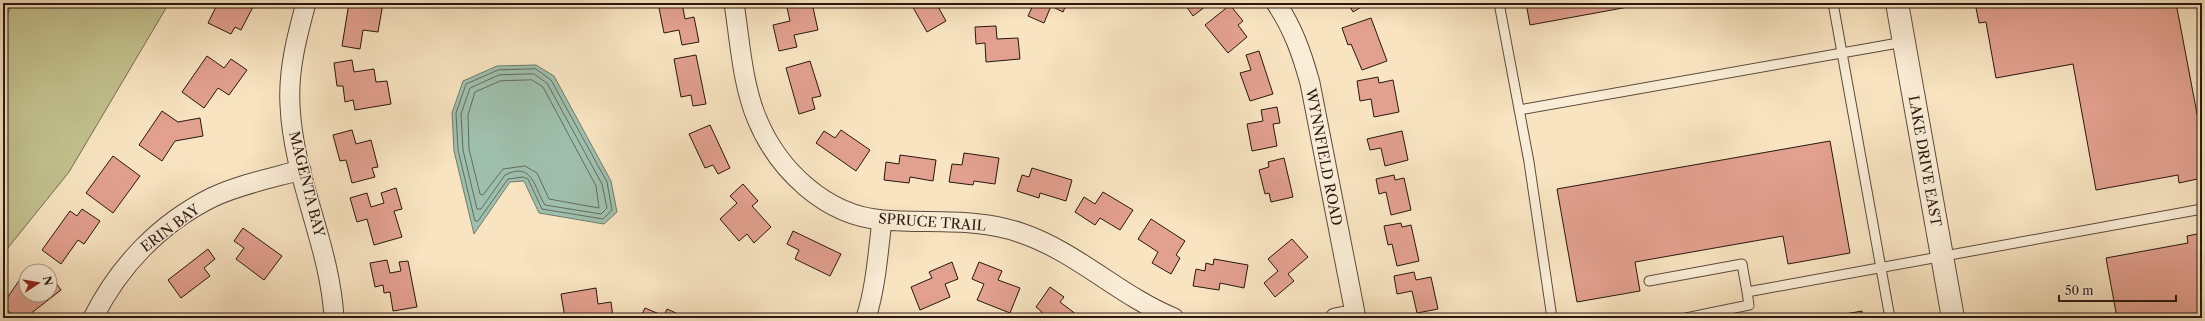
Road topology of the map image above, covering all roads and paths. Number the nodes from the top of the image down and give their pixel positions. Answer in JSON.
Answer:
{"nodes":[{"id":1,"x":306,"y":3,"type":"edge"},
{"id":2,"x":734,"y":3,"type":"edge"},
{"id":3,"x":1276,"y":3,"type":"edge"},
{"id":4,"x":1499,"y":3,"type":"edge"},
{"id":5,"x":1833,"y":3,"type":"edge"},
{"id":6,"x":1897,"y":3,"type":"edge"},
{"id":7,"x":1904,"y":42,"type":"junction"},
{"id":8,"x":1843,"y":54,"type":"junction"},
{"id":9,"x":1519,"y":110,"type":"junction"},
{"id":10,"x":301,"y":170,"type":"junction"},
{"id":11,"x":2202,"y":209,"type":"edge"},
{"id":12,"x":882,"y":220,"type":"junction"},
{"id":13,"x":1942,"y":257,"type":"junction"},
{"id":14,"x":1880,"y":269,"type":"junction"},
{"id":15,"x":1649,"y":281,"type":"dead end"},
{"id":16,"x":1747,"y":292,"type":"junction"},
{"id":17,"x":1355,"y":316,"type":"edge"},
{"id":18,"x":93,"y":318,"type":"edge"},
{"id":19,"x":334,"y":318,"type":"edge"},
{"id":20,"x":866,"y":318,"type":"edge"},
{"id":21,"x":1174,"y":318,"type":"edge"},
{"id":22,"x":1335,"y":318,"type":"edge"},
{"id":23,"x":1552,"y":318,"type":"edge"},
{"id":24,"x":1686,"y":318,"type":"edge"},
{"id":25,"x":1890,"y":318,"type":"edge"},
{"id":26,"x":1953,"y":318,"type":"edge"}],
"edges":[{"from":1,"to":10,"type":"street","name":"MAGENTA BAY"},
{"from":2,"to":12,"type":"street","name":"SPRUCE TRAIL"},
{"from":3,"to":17,"type":"street","name":"WYNNFIELD ROAD"},
{"from":4,"to":9,"type":"lane"},
{"from":5,"to":8,"type":"lane"},
{"from":6,"to":7,"type":"street","name":"LAKE DRIVE EAST"},
{"from":7,"to":8,"type":"lane"},
{"from":7,"to":13,"type":"street","name":"LAKE DRIVE EAST"},
{"from":8,"to":9,"type":"lane"},
{"from":8,"to":14,"type":"lane"},
{"from":9,"to":23,"type":"lane"},
{"from":10,"to":18,"type":"street","name":"ERIN BAY"},
{"from":10,"to":19,"type":"street","name":"MAGENTA BAY"},
{"from":11,"to":13,"type":"lane"},
{"from":12,"to":20,"type":"street"},
{"from":12,"to":21,"type":"street","name":"SPRUCE TRAIL"},
{"from":13,"to":14,"type":"lane"},
{"from":13,"to":26,"type":"street","name":"LAKE DRIVE EAST"},
{"from":14,"to":16,"type":"lane"},
{"from":14,"to":25,"type":"lane"},
{"from":15,"to":16,"type":"lane"},
{"from":16,"to":24,"type":"lane"},
{"from":17,"to":22,"type":"street"}]}
